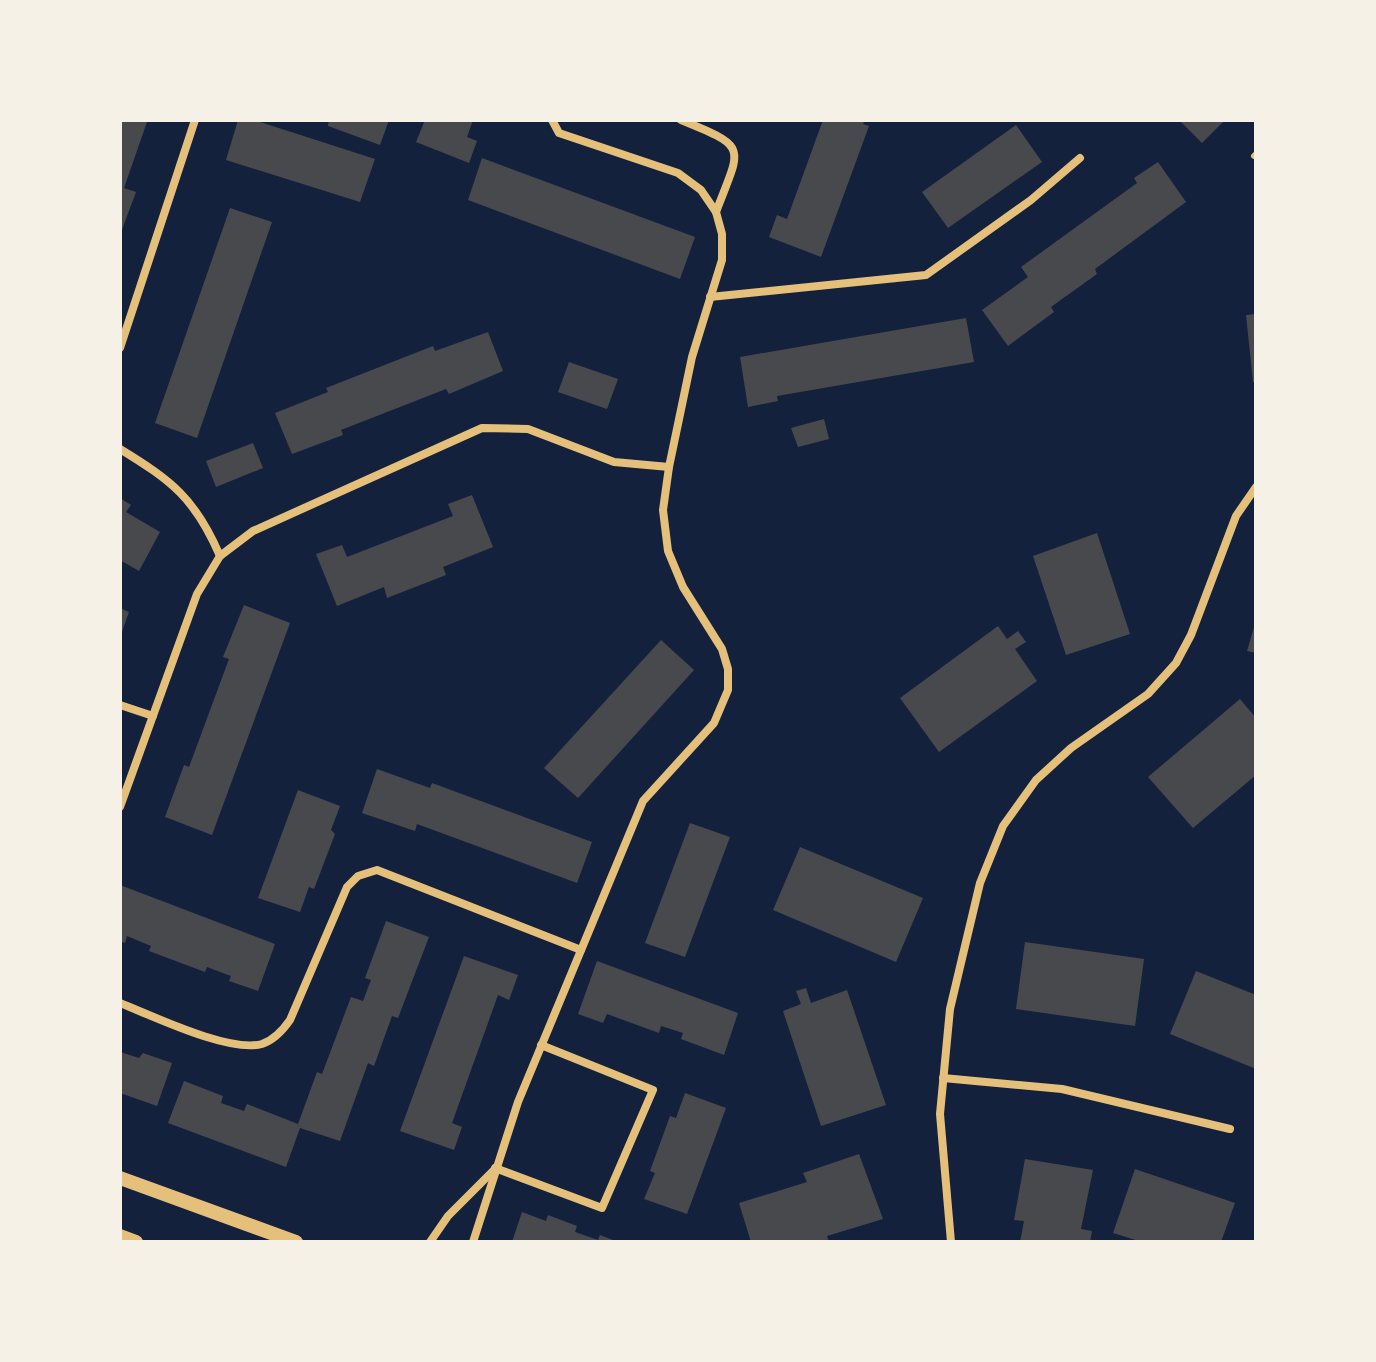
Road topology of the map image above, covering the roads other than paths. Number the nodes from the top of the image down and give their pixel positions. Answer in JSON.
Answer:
{"nodes":[{"id":1,"x":195,"y":120,"type":"edge"},
{"id":2,"x":552,"y":120,"type":"edge"},
{"id":3,"x":681,"y":120,"type":"edge"},
{"id":4,"x":1080,"y":158,"type":"dead end"},
{"id":5,"x":716,"y":212,"type":"junction"},
{"id":6,"x":710,"y":297,"type":"junction"},
{"id":7,"x":120,"y":348,"type":"edge"},
{"id":8,"x":120,"y":449,"type":"edge"},
{"id":9,"x":669,"y":467,"type":"junction"},
{"id":10,"x":1256,"y":487,"type":"edge"},
{"id":11,"x":220,"y":556,"type":"junction"},
{"id":12,"x":120,"y":705,"type":"edge"},
{"id":13,"x":153,"y":716,"type":"junction"},
{"id":14,"x":120,"y":807,"type":"edge"},
{"id":15,"x":581,"y":950,"type":"junction"},
{"id":16,"x":120,"y":1003,"type":"edge"},
{"id":17,"x":541,"y":1045,"type":"junction"},
{"id":18,"x":943,"y":1078,"type":"junction"},
{"id":19,"x":1230,"y":1129,"type":"dead end"},
{"id":20,"x":495,"y":1168,"type":"junction"},
{"id":21,"x":120,"y":1178,"type":"edge"},
{"id":22,"x":120,"y":1236,"type":"edge"},
{"id":23,"x":136,"y":1242,"type":"edge"},
{"id":24,"x":296,"y":1242,"type":"edge"},
{"id":25,"x":430,"y":1242,"type":"edge"},
{"id":26,"x":473,"y":1242,"type":"edge"},
{"id":27,"x":951,"y":1242,"type":"edge"}],
"edges":[{"from":1,"to":7,"type":"street"},
{"from":2,"to":5,"type":"street"},
{"from":3,"to":5,"type":"street"},
{"from":4,"to":6,"type":"street"},
{"from":5,"to":6,"type":"street"},
{"from":6,"to":9,"type":"street"},
{"from":8,"to":11,"type":"street"},
{"from":9,"to":11,"type":"street"},
{"from":9,"to":15,"type":"street"},
{"from":10,"to":18,"type":"street"},
{"from":11,"to":13,"type":"street"},
{"from":12,"to":13,"type":"street"},
{"from":13,"to":14,"type":"street"},
{"from":15,"to":16,"type":"street"},
{"from":15,"to":17,"type":"street"},
{"from":17,"to":20,"type":"street"},
{"from":17,"to":20,"type":"street"},
{"from":18,"to":19,"type":"street"},
{"from":18,"to":27,"type":"street"},
{"from":20,"to":25,"type":"street"},
{"from":20,"to":26,"type":"street"},
{"from":21,"to":24,"type":"street"},
{"from":22,"to":23,"type":"street"}]}
